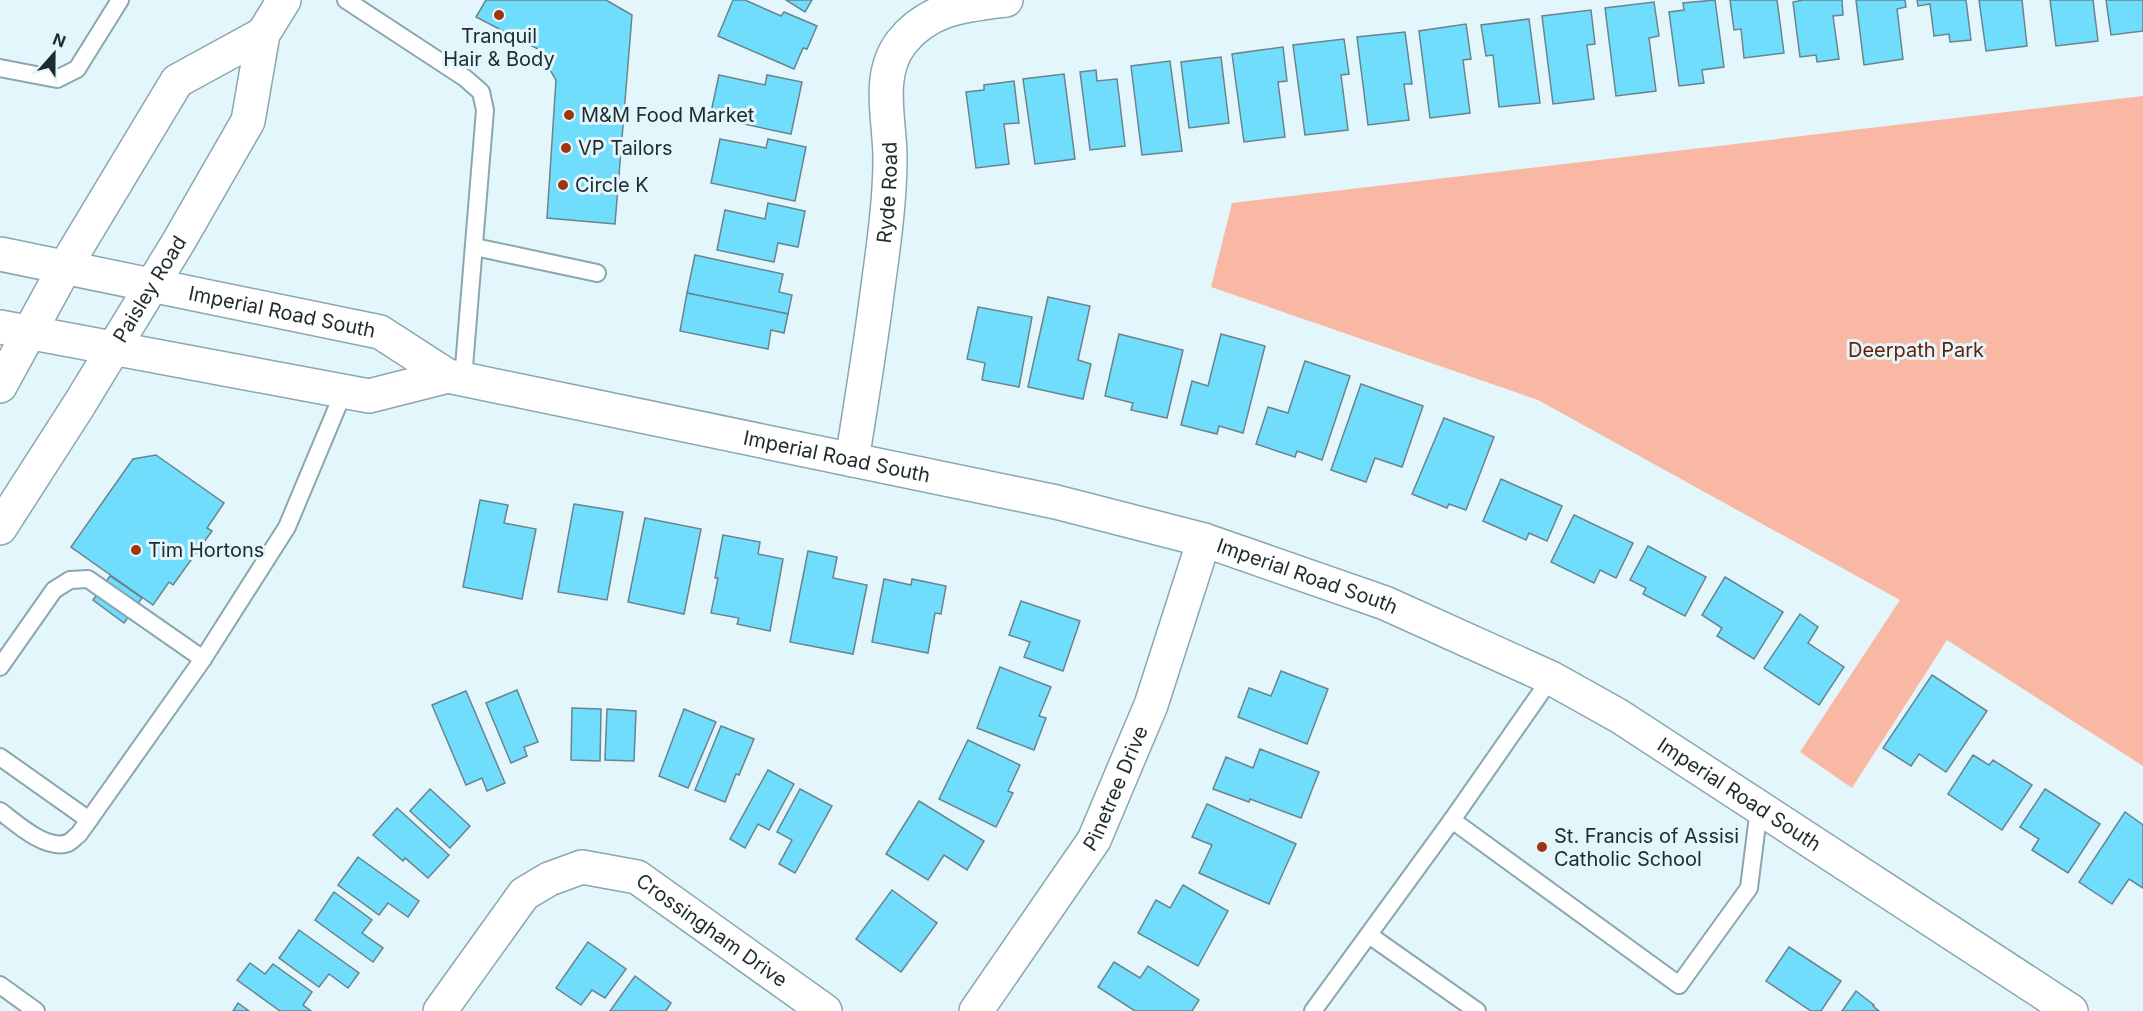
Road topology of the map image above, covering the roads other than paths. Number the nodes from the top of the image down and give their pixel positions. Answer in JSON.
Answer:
{"nodes":[{"id":1,"x":120,"y":0,"type":"edge"},
{"id":2,"x":284,"y":0,"type":"edge"},
{"id":3,"x":346,"y":0,"type":"edge"},
{"id":4,"x":1006,"y":0,"type":"edge"},
{"id":5,"x":263,"y":34,"type":"junction"},
{"id":6,"x":0,"y":68,"type":"edge"},
{"id":7,"x":475,"y":247,"type":"junction"},
{"id":8,"x":0,"y":254,"type":"edge"},
{"id":9,"x":64,"y":267,"type":"junction"},
{"id":10,"x":597,"y":273,"type":"dead end"},
{"id":11,"x":151,"y":286,"type":"junction"},
{"id":12,"x":15,"y":330,"type":"edge"},
{"id":13,"x":114,"y":349,"type":"junction"},
{"id":14,"x":455,"y":378,"type":"junction"},
{"id":15,"x":0,"y":386,"type":"edge"},
{"id":16,"x":344,"y":391,"type":"junction"},
{"id":17,"x":852,"y":460,"type":"junction"},
{"id":18,"x":0,"y":528,"type":"edge"},
{"id":19,"x":1204,"y":540,"type":"junction"},
{"id":20,"x":203,"y":659,"type":"junction"},
{"id":21,"x":0,"y":667,"type":"edge"},
{"id":22,"x":1551,"y":678,"type":"junction"},
{"id":23,"x":0,"y":757,"type":"edge"},
{"id":24,"x":1759,"y":808,"type":"junction"},
{"id":25,"x":0,"y":811,"type":"edge"},
{"id":26,"x":89,"y":820,"type":"junction"},
{"id":27,"x":1452,"y":820,"type":"junction"},
{"id":28,"x":1369,"y":935,"type":"junction"},
{"id":29,"x":0,"y":985,"type":"edge"},
{"id":30,"x":36,"y":1011,"type":"edge"},
{"id":31,"x":440,"y":1011,"type":"edge"},
{"id":32,"x":825,"y":1011,"type":"edge"},
{"id":33,"x":976,"y":1011,"type":"edge"},
{"id":34,"x":1313,"y":1011,"type":"edge"},
{"id":35,"x":1477,"y":1011,"type":"edge"},
{"id":36,"x":2072,"y":1011,"type":"edge"}],
"edges":[{"from":1,"to":6,"type":"lane"},
{"from":2,"to":5,"type":"street","name":"Paisley Road"},
{"from":3,"to":7,"type":"lane"},
{"from":4,"to":17,"type":"street","name":"Ryde Road"},
{"from":5,"to":9,"type":"street","name":"Paisley Road"},
{"from":5,"to":11,"type":"street","name":"Paisley Road"},
{"from":7,"to":10,"type":"lane"},
{"from":7,"to":14,"type":"lane"},
{"from":8,"to":9,"type":"street","name":"Imperial Road South"},
{"from":9,"to":11,"type":"street","name":"Imperial Road South"},
{"from":9,"to":12,"type":"street","name":"Paisley Road"},
{"from":11,"to":13,"type":"street","name":"Paisley Road"},
{"from":11,"to":14,"type":"street","name":"Imperial Road South"},
{"from":12,"to":13,"type":"street","name":"Imperial Road South"},
{"from":12,"to":15,"type":"street","name":"Paisley Road"},
{"from":13,"to":16,"type":"street","name":"Imperial Road South"},
{"from":13,"to":18,"type":"street","name":"Paisley Road"},
{"from":14,"to":16,"type":"street","name":"Imperial Road South"},
{"from":14,"to":17,"type":"street","name":"Imperial Road South"},
{"from":16,"to":20,"type":"lane"},
{"from":17,"to":19,"type":"street","name":"Imperial Road South"},
{"from":19,"to":22,"type":"street","name":"Imperial Road South"},
{"from":19,"to":33,"type":"street","name":"Pinetree Drive"},
{"from":20,"to":21,"type":"lane"},
{"from":20,"to":26,"type":"lane"},
{"from":22,"to":24,"type":"street","name":"Imperial Road South"},
{"from":22,"to":27,"type":"lane"},
{"from":23,"to":26,"type":"lane"},
{"from":24,"to":27,"type":"lane"},
{"from":24,"to":36,"type":"street","name":"Imperial Road South"},
{"from":25,"to":26,"type":"lane"},
{"from":27,"to":28,"type":"lane"},
{"from":28,"to":34,"type":"lane"},
{"from":28,"to":35,"type":"lane"},
{"from":29,"to":30,"type":"lane"},
{"from":31,"to":32,"type":"street","name":"Crossingham Drive"}]}
